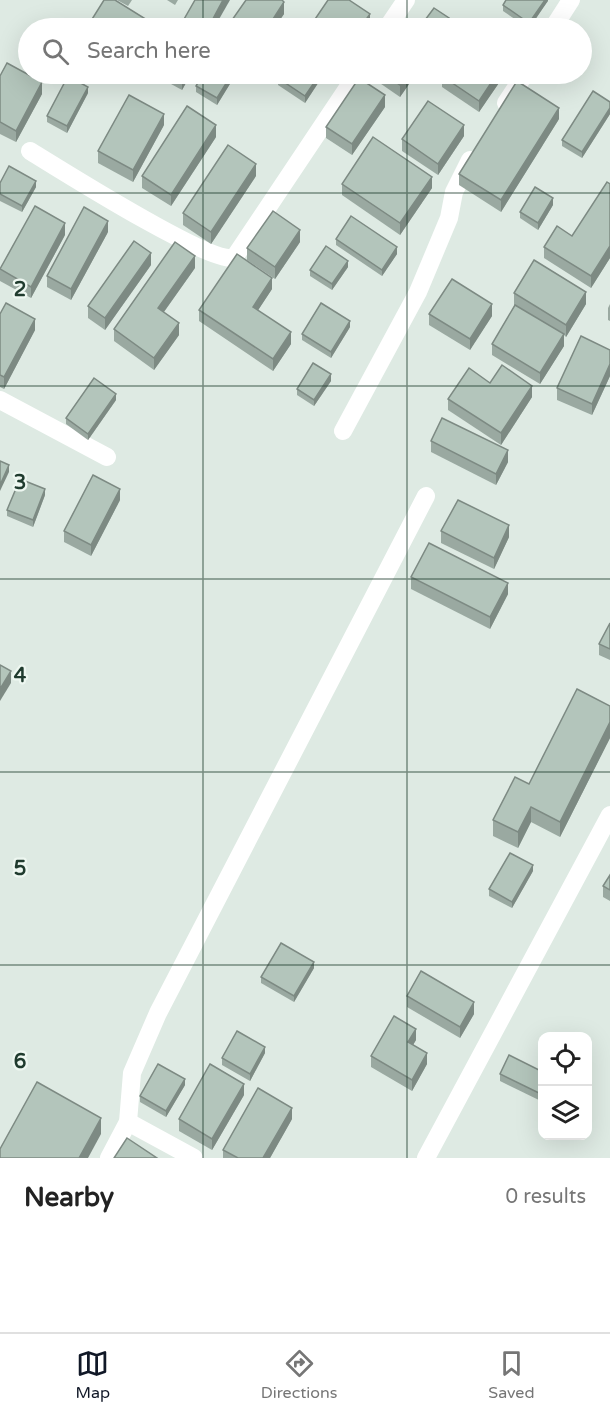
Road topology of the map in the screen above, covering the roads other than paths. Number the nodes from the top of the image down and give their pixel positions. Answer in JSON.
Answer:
{"nodes":[{"id":1,"x":406,"y":0,"type":"edge"},
{"id":2,"x":571,"y":0,"type":"edge"},
{"id":3,"x":394,"y":18,"type":"edge"},
{"id":4,"x":559,"y":18,"type":"edge"},
{"id":5,"x":350,"y":84,"type":"edge"},
{"id":6,"x":518,"y":84,"type":"edge"},
{"id":7,"x":495,"y":120,"type":"edge"},
{"id":8,"x":478,"y":148,"type":"edge"},
{"id":9,"x":30,"y":151,"type":"dead end"},
{"id":10,"x":0,"y":400,"type":"edge"},
{"id":11,"x":343,"y":431,"type":"dead end"},
{"id":12,"x":107,"y":457,"type":"dead end"},
{"id":13,"x":426,"y":496,"type":"dead end"},
{"id":14,"x":610,"y":815,"type":"edge"},
{"id":15,"x":128,"y":1122,"type":"junction"},
{"id":16,"x":109,"y":1158,"type":"edge"},
{"id":17,"x":194,"y":1158,"type":"edge"},
{"id":18,"x":426,"y":1158,"type":"edge"}],
"edges":[{"from":1,"to":3,"type":"street"},
{"from":2,"to":4,"type":"street"},
{"from":5,"to":9,"type":"street"},
{"from":6,"to":7,"type":"street"},
{"from":8,"to":11,"type":"street"},
{"from":10,"to":12,"type":"street"},
{"from":13,"to":15,"type":"street"},
{"from":14,"to":18,"type":"street"},
{"from":15,"to":16,"type":"street"},
{"from":15,"to":17,"type":"street"}]}
